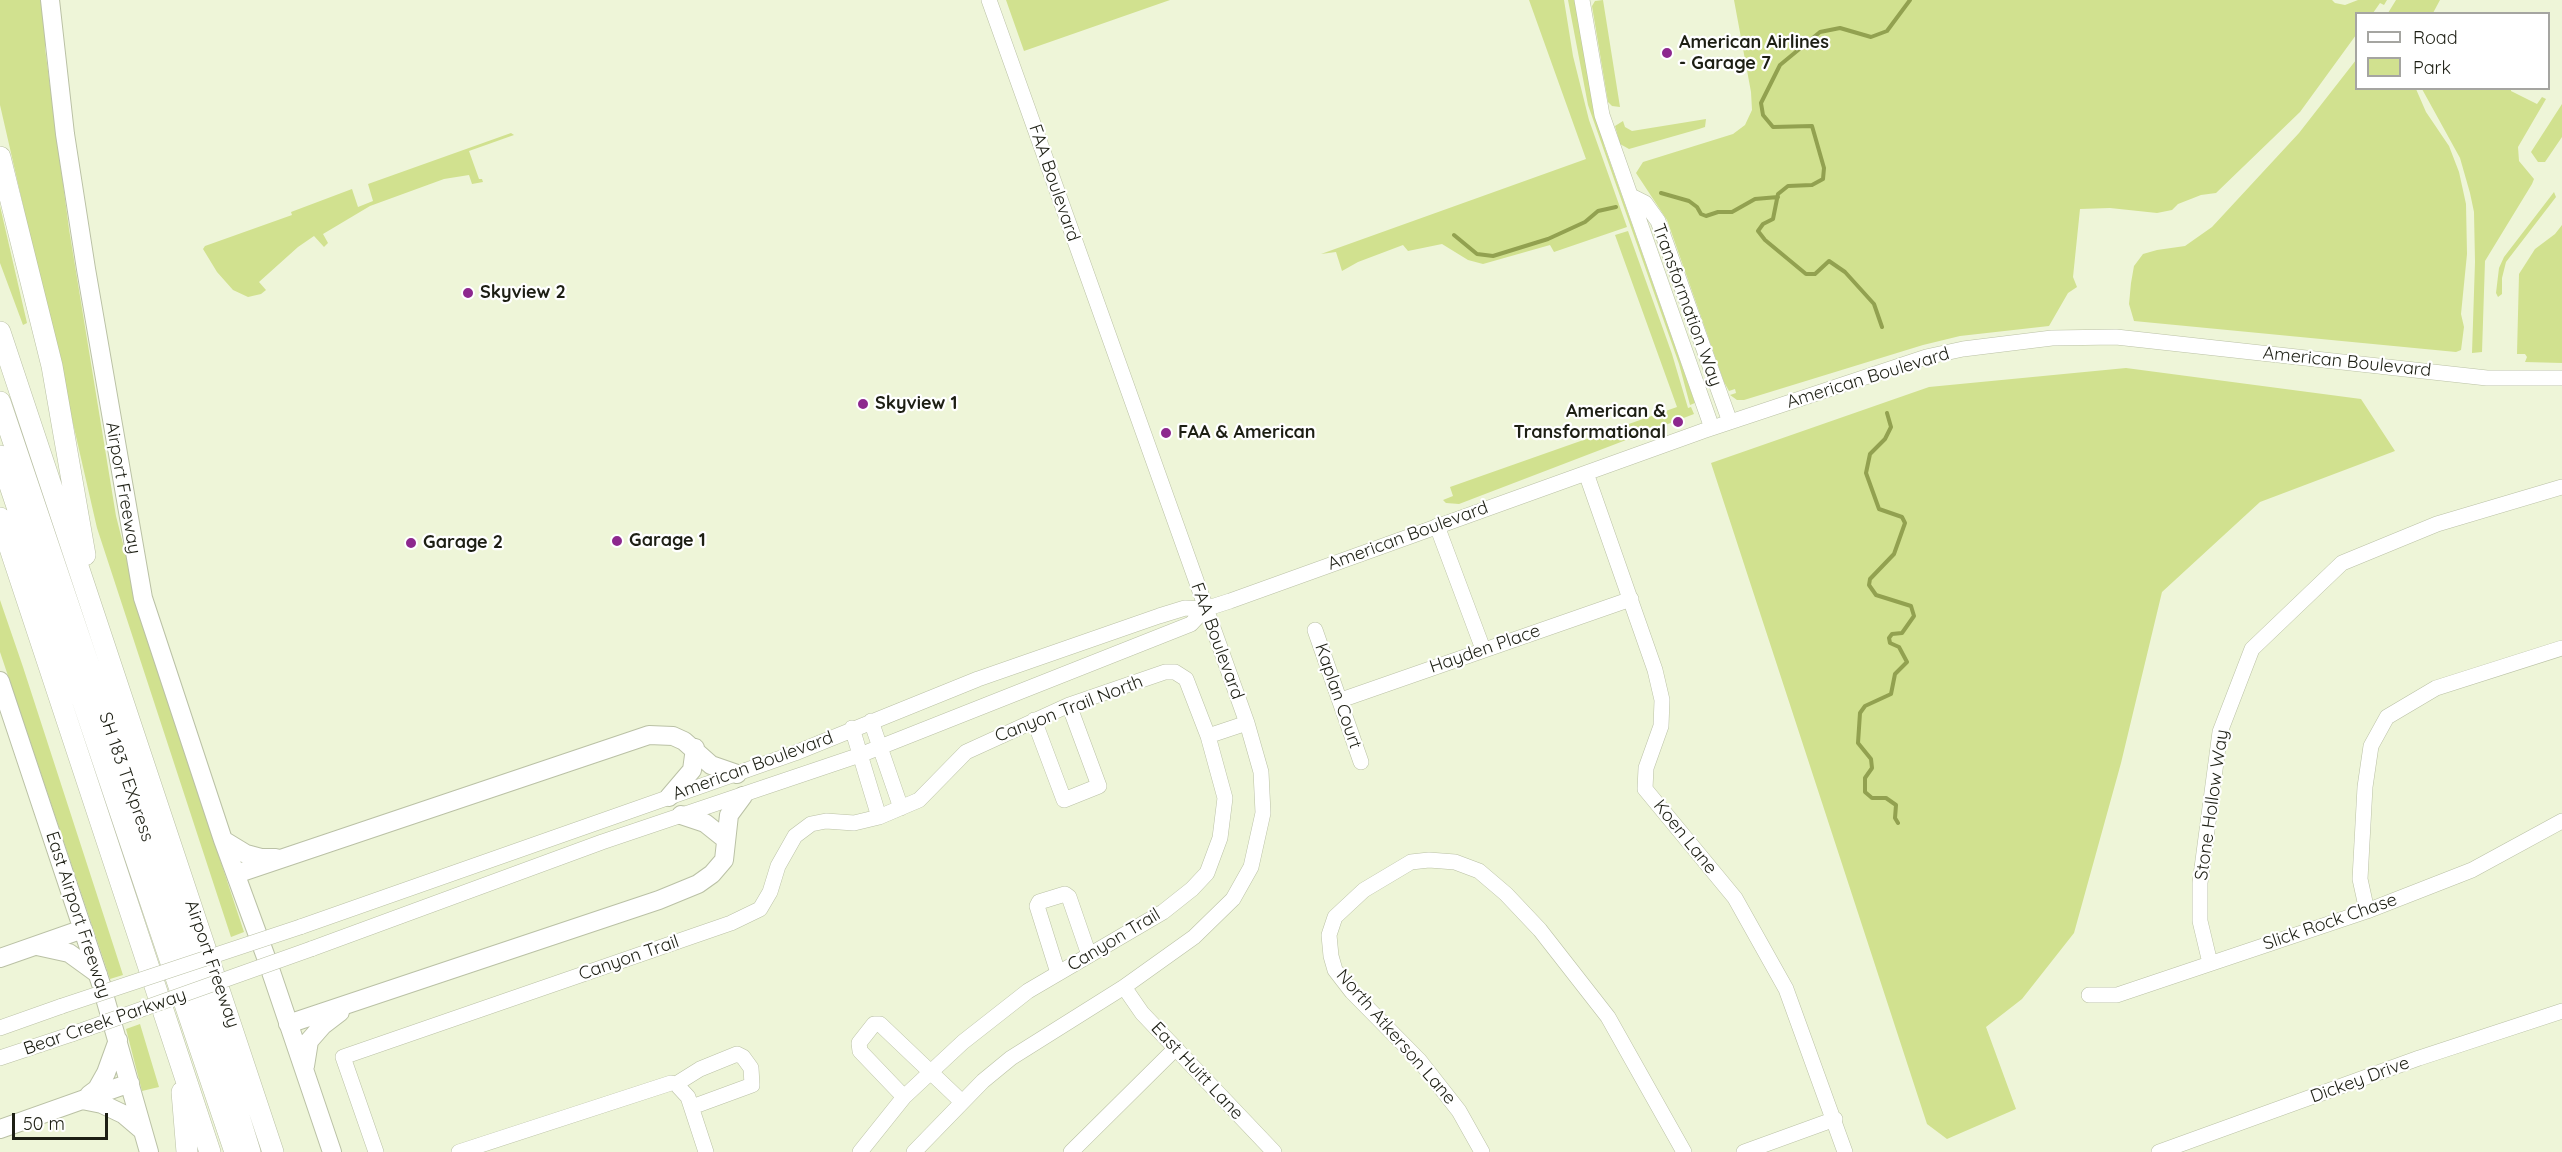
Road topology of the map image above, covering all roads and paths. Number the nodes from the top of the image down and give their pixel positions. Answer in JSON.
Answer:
{"nodes":[{"id":1,"x":50,"y":0,"type":"edge"},
{"id":2,"x":989,"y":0,"type":"edge"},
{"id":3,"x":1582,"y":0,"type":"edge"},
{"id":4,"x":0,"y":157,"type":"edge"},
{"id":5,"x":0,"y":175,"type":"edge"},
{"id":6,"x":1631,"y":196,"type":"junction"},
{"id":7,"x":14,"y":212,"type":"junction"},
{"id":8,"x":0,"y":332,"type":"edge"},
{"id":9,"x":2562,"y":378,"type":"edge"},
{"id":10,"x":0,"y":402,"type":"edge"},
{"id":11,"x":1730,"y":422,"type":"junction"},
{"id":12,"x":1712,"y":429,"type":"junction"},
{"id":13,"x":0,"y":456,"type":"edge"},
{"id":14,"x":1586,"y":473,"type":"junction"},
{"id":15,"x":2562,"y":487,"type":"edge"},
{"id":16,"x":0,"y":518,"type":"edge"},
{"id":17,"x":1437,"y":526,"type":"junction"},
{"id":18,"x":0,"y":560,"type":"edge"},
{"id":19,"x":1631,"y":599,"type":"junction"},
{"id":20,"x":1205,"y":609,"type":"junction"},
{"id":21,"x":97,"y":627,"type":"junction"},
{"id":22,"x":1315,"y":630,"type":"dead end"},
{"id":23,"x":2562,"y":648,"type":"edge"},
{"id":24,"x":1484,"y":649,"type":"junction"},
{"id":25,"x":52,"y":671,"type":"junction"},
{"id":26,"x":0,"y":681,"type":"edge"},
{"id":27,"x":1341,"y":700,"type":"junction"},
{"id":28,"x":1069,"y":705,"type":"junction"},
{"id":29,"x":1034,"y":720,"type":"junction"},
{"id":30,"x":870,"y":721,"type":"junction"},
{"id":31,"x":1247,"y":723,"type":"junction"},
{"id":32,"x":852,"y":729,"type":"junction"},
{"id":33,"x":1208,"y":736,"type":"junction"},
{"id":34,"x":880,"y":747,"type":"junction"},
{"id":35,"x":694,"y":748,"type":"junction"},
{"id":36,"x":860,"y":755,"type":"junction"},
{"id":37,"x":1361,"y":762,"type":"dead end"},
{"id":38,"x":737,"y":774,"type":"junction"},
{"id":39,"x":743,"y":796,"type":"junction"},
{"id":40,"x":669,"y":797,"type":"junction"},
{"id":41,"x":901,"y":808,"type":"junction"},
{"id":42,"x":681,"y":815,"type":"junction"},
{"id":43,"x":879,"y":817,"type":"junction"},
{"id":44,"x":2562,"y":821,"type":"edge"},
{"id":45,"x":725,"y":839,"type":"junction"},
{"id":46,"x":223,"y":840,"type":"junction"},
{"id":47,"x":284,"y":858,"type":"junction"},
{"id":48,"x":236,"y":874,"type":"junction"},
{"id":49,"x":70,"y":886,"type":"junction"},
{"id":50,"x":247,"y":906,"type":"junction"},
{"id":51,"x":2367,"y":912,"type":"junction"},
{"id":52,"x":300,"y":927,"type":"joint"},
{"id":53,"x":83,"y":929,"type":"junction"},
{"id":54,"x":37,"y":946,"type":"junction"},
{"id":55,"x":311,"y":949,"type":"joint"},
{"id":56,"x":1089,"y":955,"type":"junction"},
{"id":57,"x":0,"y":958,"type":"edge"},
{"id":58,"x":2210,"y":963,"type":"junction"},
{"id":59,"x":1058,"y":973,"type":"junction"},
{"id":60,"x":98,"y":974,"type":"junction"},
{"id":61,"x":1124,"y":987,"type":"junction"},
{"id":62,"x":277,"y":990,"type":"junction"},
{"id":63,"x":2089,"y":995,"type":"dead end"},
{"id":64,"x":356,"y":1001,"type":"junction"},
{"id":65,"x":2562,"y":1011,"type":"edge"},
{"id":66,"x":288,"y":1024,"type":"junction"},
{"id":67,"x":0,"y":1028,"type":"edge"},
{"id":68,"x":118,"y":1040,"type":"junction"},
{"id":69,"x":1176,"y":1048,"type":"junction"},
{"id":70,"x":0,"y":1058,"type":"edge"},
{"id":71,"x":180,"y":1058,"type":"junction"},
{"id":72,"x":304,"y":1071,"type":"junction"},
{"id":73,"x":931,"y":1071,"type":"junction"},
{"id":74,"x":130,"y":1083,"type":"junction"},
{"id":75,"x":676,"y":1084,"type":"junction"},
{"id":76,"x":904,"y":1097,"type":"junction"},
{"id":77,"x":82,"y":1100,"type":"junction"},
{"id":78,"x":962,"y":1102,"type":"junction"},
{"id":79,"x":692,"y":1107,"type":"junction"},
{"id":80,"x":1835,"y":1119,"type":"junction"},
{"id":81,"x":0,"y":1129,"type":"edge"},
{"id":82,"x":143,"y":1131,"type":"junction"},
{"id":83,"x":149,"y":1152,"type":"edge"},
{"id":84,"x":187,"y":1152,"type":"edge"},
{"id":85,"x":210,"y":1152,"type":"edge"},
{"id":86,"x":235,"y":1152,"type":"edge"},
{"id":87,"x":250,"y":1152,"type":"edge"},
{"id":88,"x":273,"y":1152,"type":"edge"},
{"id":89,"x":332,"y":1152,"type":"edge"},
{"id":90,"x":376,"y":1152,"type":"edge"},
{"id":91,"x":459,"y":1152,"type":"edge"},
{"id":92,"x":706,"y":1152,"type":"edge"},
{"id":93,"x":860,"y":1152,"type":"edge"},
{"id":94,"x":914,"y":1152,"type":"edge"},
{"id":95,"x":1071,"y":1152,"type":"edge"},
{"id":96,"x":1274,"y":1152,"type":"edge"},
{"id":97,"x":1482,"y":1152,"type":"edge"},
{"id":98,"x":1684,"y":1152,"type":"edge"},
{"id":99,"x":1744,"y":1152,"type":"edge"},
{"id":100,"x":1845,"y":1152,"type":"edge"},
{"id":101,"x":2158,"y":1152,"type":"edge"}],
"edges":[{"from":1,"to":46,"type":"main road","name":"Airport Freeway"},
{"from":2,"to":20,"type":"street","name":"FAA Boulevard"},
{"from":3,"to":6,"type":"street","name":"Transformation Way"},
{"from":4,"to":7,"type":"highway"},
{"from":5,"to":7,"type":"highway"},
{"from":6,"to":11,"type":"street","name":"Transformation Way"},
{"from":6,"to":12,"type":"street","name":"Transformation Way"},
{"from":7,"to":21,"type":"highway"},
{"from":8,"to":21,"type":"highway","name":"Airport Freeway"},
{"from":9,"to":11,"type":"street","name":"American Boulevard"},
{"from":10,"to":87,"type":"highway","name":"SH 183 TEXpress"},
{"from":11,"to":12,"type":"street","name":"American Boulevard"},
{"from":12,"to":14,"type":"street","name":"American Boulevard"},
{"from":13,"to":86,"type":"highway","name":"SH 183 TEXpress"},
{"from":14,"to":17,"type":"street","name":"American Boulevard"},
{"from":14,"to":19,"type":"street","name":"Koen Lane"},
{"from":15,"to":58,"type":"street","name":"Stone Hollow Way"},
{"from":16,"to":25,"type":"highway"},
{"from":17,"to":20,"type":"street","name":"American Boulevard"},
{"from":17,"to":24,"type":"street"},
{"from":18,"to":25,"type":"highway"},
{"from":19,"to":24,"type":"street","name":"Hayden Place"},
{"from":19,"to":80,"type":"street","name":"Koen Lane"},
{"from":20,"to":30,"type":"street","name":"American Boulevard"},
{"from":20,"to":31,"type":"street","name":"FAA Boulevard"},
{"from":20,"to":34,"type":"street","name":"American Boulevard"},
{"from":21,"to":88,"type":"highway","name":"Airport Freeway"},
{"from":22,"to":27,"type":"street","name":"Kaplan Court"},
{"from":23,"to":51,"type":"street"},
{"from":24,"to":27,"type":"street","name":"Hayden Place"},
{"from":25,"to":71,"type":"highway"},
{"from":26,"to":49,"type":"main road","name":"East Airport Freeway"},
{"from":27,"to":37,"type":"street","name":"Kaplan Court"},
{"from":28,"to":29,"type":"street","name":"Canyon Trail North"},
{"from":28,"to":29,"type":"street"},
{"from":28,"to":33,"type":"street","name":"Canyon Trail North"},
{"from":29,"to":41,"type":"street","name":"Canyon Trail North"},
{"from":30,"to":32,"type":"street","name":"American Boulevard"},
{"from":30,"to":34,"type":"street"},
{"from":31,"to":33,"type":"street"},
{"from":31,"to":61,"type":"street","name":"FAA Boulevard"},
{"from":32,"to":36,"type":"street"},
{"from":32,"to":38,"type":"street","name":"American Boulevard"},
{"from":33,"to":56,"type":"street","name":"Canyon Trail"},
{"from":34,"to":36,"type":"street","name":"American Boulevard"},
{"from":34,"to":41,"type":"street"},
{"from":35,"to":38,"type":"main road"},
{"from":35,"to":40,"type":"main road"},
{"from":35,"to":47,"type":"main road"},
{"from":36,"to":39,"type":"street","name":"American Boulevard"},
{"from":36,"to":43,"type":"street"},
{"from":38,"to":40,"type":"street","name":"American Boulevard"},
{"from":39,"to":42,"type":"street","name":"American Boulevard"},
{"from":39,"to":45,"type":"main road"},
{"from":40,"to":52,"type":"street","name":"American Boulevard"},
{"from":41,"to":43,"type":"street","name":"Canyon Trail North"},
{"from":42,"to":45,"type":"main road"},
{"from":42,"to":55,"type":"street","name":"American Boulevard"},
{"from":43,"to":90,"type":"street","name":"Canyon Trail"},
{"from":44,"to":51,"type":"street","name":"Slick Rock Chase"},
{"from":45,"to":64,"type":"main road"},
{"from":46,"to":47,"type":"main road"},
{"from":46,"to":48,"type":"main road","name":"Airport Freeway"},
{"from":47,"to":48,"type":"main road"},
{"from":47,"to":50,"type":"main road"},
{"from":48,"to":50,"type":"main road","name":"Airport Freeway"},
{"from":49,"to":53,"type":"main road","name":"East Airport Freeway"},
{"from":49,"to":54,"type":"main road"},
{"from":50,"to":62,"type":"main road","name":"Airport Freeway"},
{"from":51,"to":58,"type":"street","name":"Slick Rock Chase"},
{"from":52,"to":67,"type":"street","name":"Bear Creek Parkway","bridge":true},
{"from":53,"to":54,"type":"main road"},
{"from":53,"to":60,"type":"main road","name":"East Airport Freeway"},
{"from":54,"to":57,"type":"main road"},
{"from":54,"to":60,"type":"main road"},
{"from":55,"to":70,"type":"street","name":"Bear Creek Parkway","bridge":true},
{"from":56,"to":59,"type":"street","name":"Canyon Trail"},
{"from":56,"to":59,"type":"street"},
{"from":58,"to":63,"type":"street","name":"Slick Rock Chase"},
{"from":59,"to":73,"type":"street","name":"Canyon Trail"},
{"from":60,"to":68,"type":"main road","name":"East Airport Freeway"},
{"from":61,"to":69,"type":"street","name":"East Huitt Lane"},
{"from":61,"to":78,"type":"street","name":"FAA Boulevard"},
{"from":62,"to":64,"type":"main road"},
{"from":62,"to":66,"type":"main road","name":"Airport Freeway"},
{"from":64,"to":66,"type":"main road"},
{"from":64,"to":72,"type":"main road"},
{"from":65,"to":101,"type":"street","name":"Dickey Drive"},
{"from":66,"to":72,"type":"main road","name":"Airport Freeway"},
{"from":68,"to":74,"type":"main road","name":"East Airport Freeway"},
{"from":68,"to":77,"type":"main road"},
{"from":69,"to":95,"type":"street"},
{"from":69,"to":96,"type":"street","name":"East Huitt Lane"},
{"from":71,"to":84,"type":"highway"},
{"from":71,"to":85,"type":"highway"},
{"from":72,"to":89,"type":"main road","name":"Airport Freeway"},
{"from":73,"to":76,"type":"street","name":"Canyon Trail"},
{"from":73,"to":76,"type":"street"},
{"from":73,"to":78,"type":"street"},
{"from":74,"to":77,"type":"main road"},
{"from":74,"to":82,"type":"main road","name":"East Airport Freeway"},
{"from":75,"to":79,"type":"street"},
{"from":75,"to":79,"type":"street"},
{"from":75,"to":91,"type":"street"},
{"from":76,"to":93,"type":"street","name":"Canyon Trail"},
{"from":77,"to":81,"type":"main road"},
{"from":77,"to":82,"type":"main road"},
{"from":78,"to":94,"type":"street","name":"FAA Boulevard"},
{"from":79,"to":92,"type":"street"},
{"from":80,"to":99,"type":"street"},
{"from":80,"to":100,"type":"street","name":"Koen Lane"},
{"from":82,"to":83,"type":"main road","name":"East Airport Freeway"},
{"from":97,"to":98,"type":"street","name":"North Atkerson Lane"}]}
